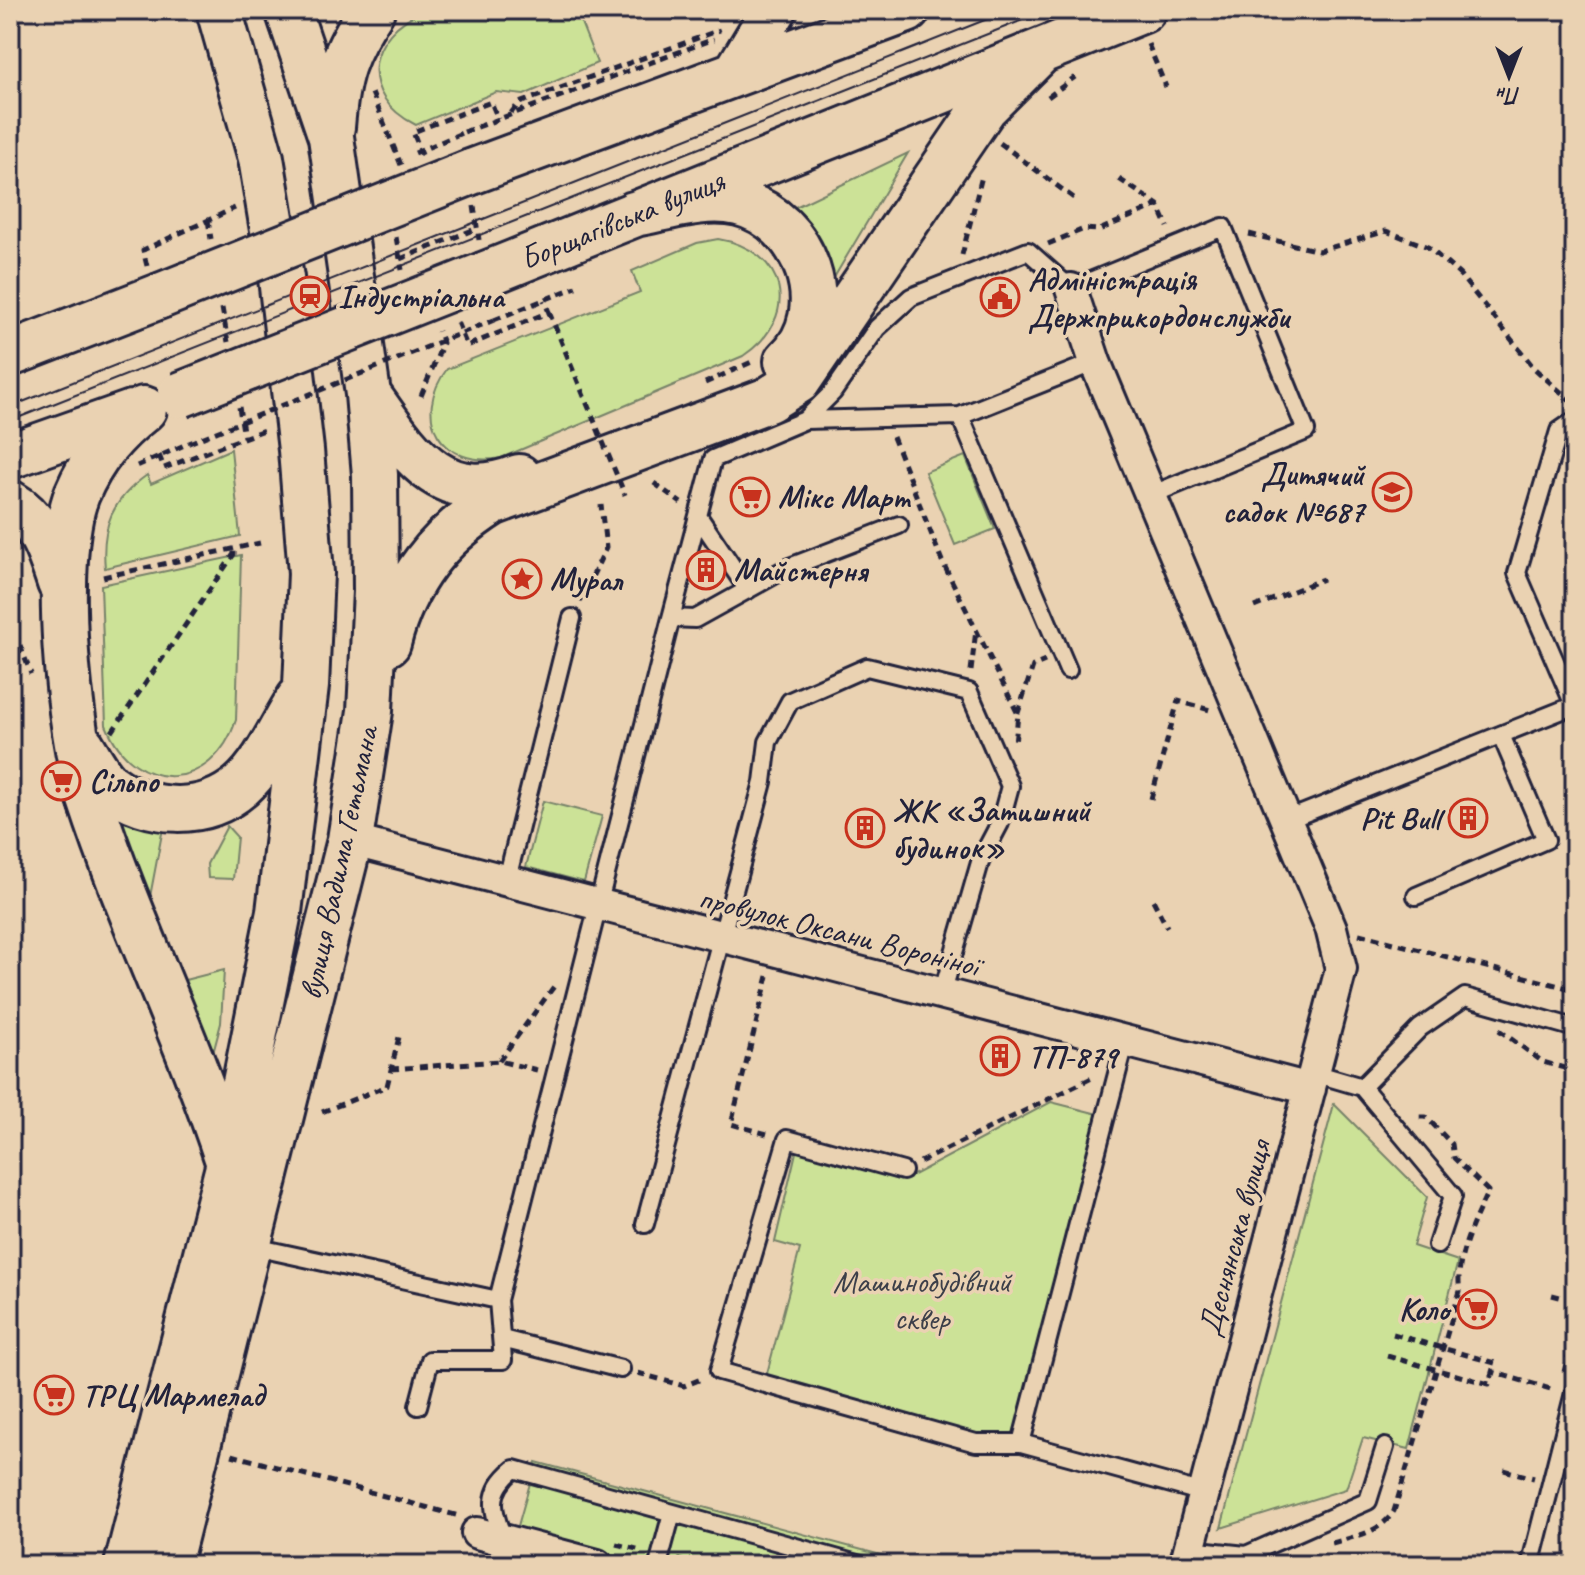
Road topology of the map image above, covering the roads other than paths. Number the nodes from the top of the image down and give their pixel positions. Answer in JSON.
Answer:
{"nodes":[{"id":1,"x":219,"y":10,"type":"edge"},
{"id":2,"x":288,"y":10,"type":"edge"},
{"id":3,"x":372,"y":10,"type":"edge"},
{"id":4,"x":774,"y":10,"type":"edge"},
{"id":5,"x":907,"y":10,"type":"edge"},
{"id":6,"x":1144,"y":23,"type":"edge"},
{"id":7,"x":1040,"y":52,"type":"junction"},
{"id":8,"x":727,"y":55,"type":"junction"},
{"id":9,"x":331,"y":137,"type":"junction"},
{"id":10,"x":634,"y":214,"type":"junction"},
{"id":11,"x":1071,"y":289,"type":"junction"},
{"id":12,"x":10,"y":354,"type":"edge"},
{"id":13,"x":1095,"y":362,"type":"junction"},
{"id":14,"x":368,"y":394,"type":"junction"},
{"id":15,"x":162,"y":402,"type":"junction"},
{"id":16,"x":960,"y":416,"type":"junction"},
{"id":17,"x":805,"y":420,"type":"junction"},
{"id":18,"x":1575,"y":420,"type":"edge"},
{"id":19,"x":10,"y":456,"type":"edge"},
{"id":20,"x":1151,"y":495,"type":"junction"},
{"id":21,"x":10,"y":503,"type":"edge"},
{"id":22,"x":698,"y":516,"type":"junction"},
{"id":23,"x":899,"y":525,"type":"dead end"},
{"id":24,"x":748,"y":590,"type":"junction"},
{"id":25,"x":65,"y":596,"type":"junction"},
{"id":26,"x":572,"y":618,"type":"road end"},
{"id":27,"x":671,"y":618,"type":"junction"},
{"id":28,"x":1068,"y":670,"type":"dead end"},
{"id":29,"x":306,"y":686,"type":"junction"},
{"id":30,"x":1574,"y":705,"type":"edge"},
{"id":31,"x":370,"y":711,"type":"junction"},
{"id":32,"x":1501,"y":735,"type":"junction"},
{"id":33,"x":88,"y":736,"type":"junction"},
{"id":34,"x":1287,"y":820,"type":"junction"},
{"id":35,"x":350,"y":840,"type":"junction"},
{"id":36,"x":506,"y":883,"type":"junction"},
{"id":37,"x":1416,"y":896,"type":"dead end"},
{"id":38,"x":597,"y":906,"type":"junction"},
{"id":39,"x":721,"y":937,"type":"junction"},
{"id":40,"x":942,"y":994,"type":"junction"},
{"id":41,"x":1575,"y":1028,"type":"edge"},
{"id":42,"x":1122,"y":1054,"type":"junction"},
{"id":43,"x":1312,"y":1081,"type":"junction"},
{"id":44,"x":1362,"y":1087,"type":"junction"},
{"id":45,"x":229,"y":1163,"type":"junction"},
{"id":46,"x":903,"y":1171,"type":"road end"},
{"id":47,"x":645,"y":1224,"type":"dead end"},
{"id":48,"x":248,"y":1245,"type":"junction"},
{"id":49,"x":1437,"y":1245,"type":"dead end"},
{"id":50,"x":498,"y":1300,"type":"junction"},
{"id":51,"x":502,"y":1339,"type":"junction"},
{"id":52,"x":621,"y":1369,"type":"road end"},
{"id":53,"x":1567,"y":1390,"type":"edge"},
{"id":54,"x":418,"y":1406,"type":"dead end"},
{"id":55,"x":1021,"y":1443,"type":"junction"},
{"id":56,"x":1385,"y":1447,"type":"dead end"},
{"id":57,"x":1204,"y":1493,"type":"junction"},
{"id":58,"x":672,"y":1513,"type":"junction"},
{"id":59,"x":491,"y":1537,"type":"joint"},
{"id":60,"x":1187,"y":1557,"type":"edge"},
{"id":61,"x":1248,"y":1560,"type":"edge"},
{"id":62,"x":127,"y":1565,"type":"edge"},
{"id":63,"x":168,"y":1565,"type":"edge"},
{"id":64,"x":597,"y":1565,"type":"edge"},
{"id":65,"x":658,"y":1565,"type":"edge"},
{"id":66,"x":861,"y":1565,"type":"edge"},
{"id":67,"x":1539,"y":1565,"type":"edge"}],
"edges":[{"from":1,"to":29,"type":"main road","name":"вулиця Вадима Гетьмана"},
{"from":2,"to":9,"type":"main road","name":"вулиця Вадима Гетьмана"},
{"from":3,"to":9,"type":"main road"},
{"from":4,"to":8,"type":"main road"},
{"from":5,"to":8,"type":"main road"},
{"from":6,"to":7,"type":"main road","name":"Борщагівська вулиця"},
{"from":7,"to":10,"type":"main road","name":"Борщагівська вулиця"},
{"from":7,"to":31,"type":"main road"},
{"from":8,"to":12,"type":"main road","bridge":true},
{"from":9,"to":14,"type":"main road","name":"вулиця Вадима Гетьмана"},
{"from":10,"to":14,"type":"main road"},
{"from":10,"to":15,"type":"main road","name":"Борщагівська вулиця","bridge":true},
{"from":11,"to":13,"type":"street","name":"Деснянська вулиця"},
{"from":11,"to":17,"type":"lane"},
{"from":11,"to":20,"type":"lane"},
{"from":13,"to":16,"type":"lane"},
{"from":13,"to":20,"type":"street","name":"Деснянська вулиця"},
{"from":14,"to":31,"type":"main road","name":"вулиця Вадима Гетьмана"},
{"from":15,"to":19,"type":"main road","name":"Борщагівська вулиця"},
{"from":15,"to":25,"type":"main road"},
{"from":16,"to":17,"type":"lane"},
{"from":16,"to":28,"type":"lane"},
{"from":17,"to":22,"type":"lane"},
{"from":18,"to":30,"type":"lane"},
{"from":20,"to":34,"type":"street","name":"Деснянська вулиця"},
{"from":21,"to":25,"type":"main road"},
{"from":22,"to":24,"type":"lane"},
{"from":22,"to":27,"type":"lane"},
{"from":23,"to":24,"type":"lane"},
{"from":24,"to":27,"type":"lane"},
{"from":25,"to":33,"type":"main road"},
{"from":26,"to":36,"type":"lane"},
{"from":27,"to":38,"type":"lane"},
{"from":29,"to":33,"type":"main road"},
{"from":29,"to":45,"type":"main road","name":"вулиця Вадима Гетьмана"},
{"from":30,"to":32,"type":"lane"},
{"from":31,"to":35,"type":"main road","name":"вулиця Вадима Гетьмана"},
{"from":32,"to":34,"type":"lane"},
{"from":32,"to":37,"type":"lane"},
{"from":33,"to":45,"type":"main road"},
{"from":34,"to":43,"type":"street","name":"Деснянська вулиця"},
{"from":35,"to":36,"type":"street","name":"провулок Оксани Вороніної"},
{"from":35,"to":48,"type":"main road","name":"вулиця Вадима Гетьмана"},
{"from":36,"to":38,"type":"street","name":"провулок Оксани Вороніної"},
{"from":38,"to":39,"type":"street","name":"провулок Оксани Вороніної"},
{"from":38,"to":50,"type":"lane"},
{"from":39,"to":40,"type":"street","name":"провулок Оксани Вороніної"},
{"from":39,"to":40,"type":"lane"},
{"from":39,"to":47,"type":"lane"},
{"from":40,"to":42,"type":"street","name":"провулок Оксани Вороніної"},
{"from":41,"to":44,"type":"lane"},
{"from":42,"to":43,"type":"street","name":"провулок Оксани Вороніної"},
{"from":42,"to":55,"type":"lane"},
{"from":43,"to":44,"type":"lane"},
{"from":43,"to":57,"type":"street","name":"Деснянська вулиця"},
{"from":44,"to":49,"type":"lane"},
{"from":45,"to":62,"type":"main road","name":"вулиця Вадима Гетьмана"},
{"from":46,"to":55,"type":"lane"},
{"from":48,"to":50,"type":"lane"},
{"from":48,"to":63,"type":"main road","name":"вулиця Вадима Гетьмана"},
{"from":50,"to":51,"type":"lane"},
{"from":51,"to":52,"type":"lane"},
{"from":51,"to":54,"type":"lane"},
{"from":53,"to":67,"type":"lane"},
{"from":55,"to":57,"type":"lane"},
{"from":56,"to":61,"type":"lane"},
{"from":57,"to":60,"type":"street","name":"Деснянська вулиця"},
{"from":58,"to":59,"type":"lane"},
{"from":58,"to":65,"type":"lane"},
{"from":58,"to":66,"type":"lane"},
{"from":59,"to":64,"type":"street"},
{"from":60,"to":61,"type":"lane"}]}
